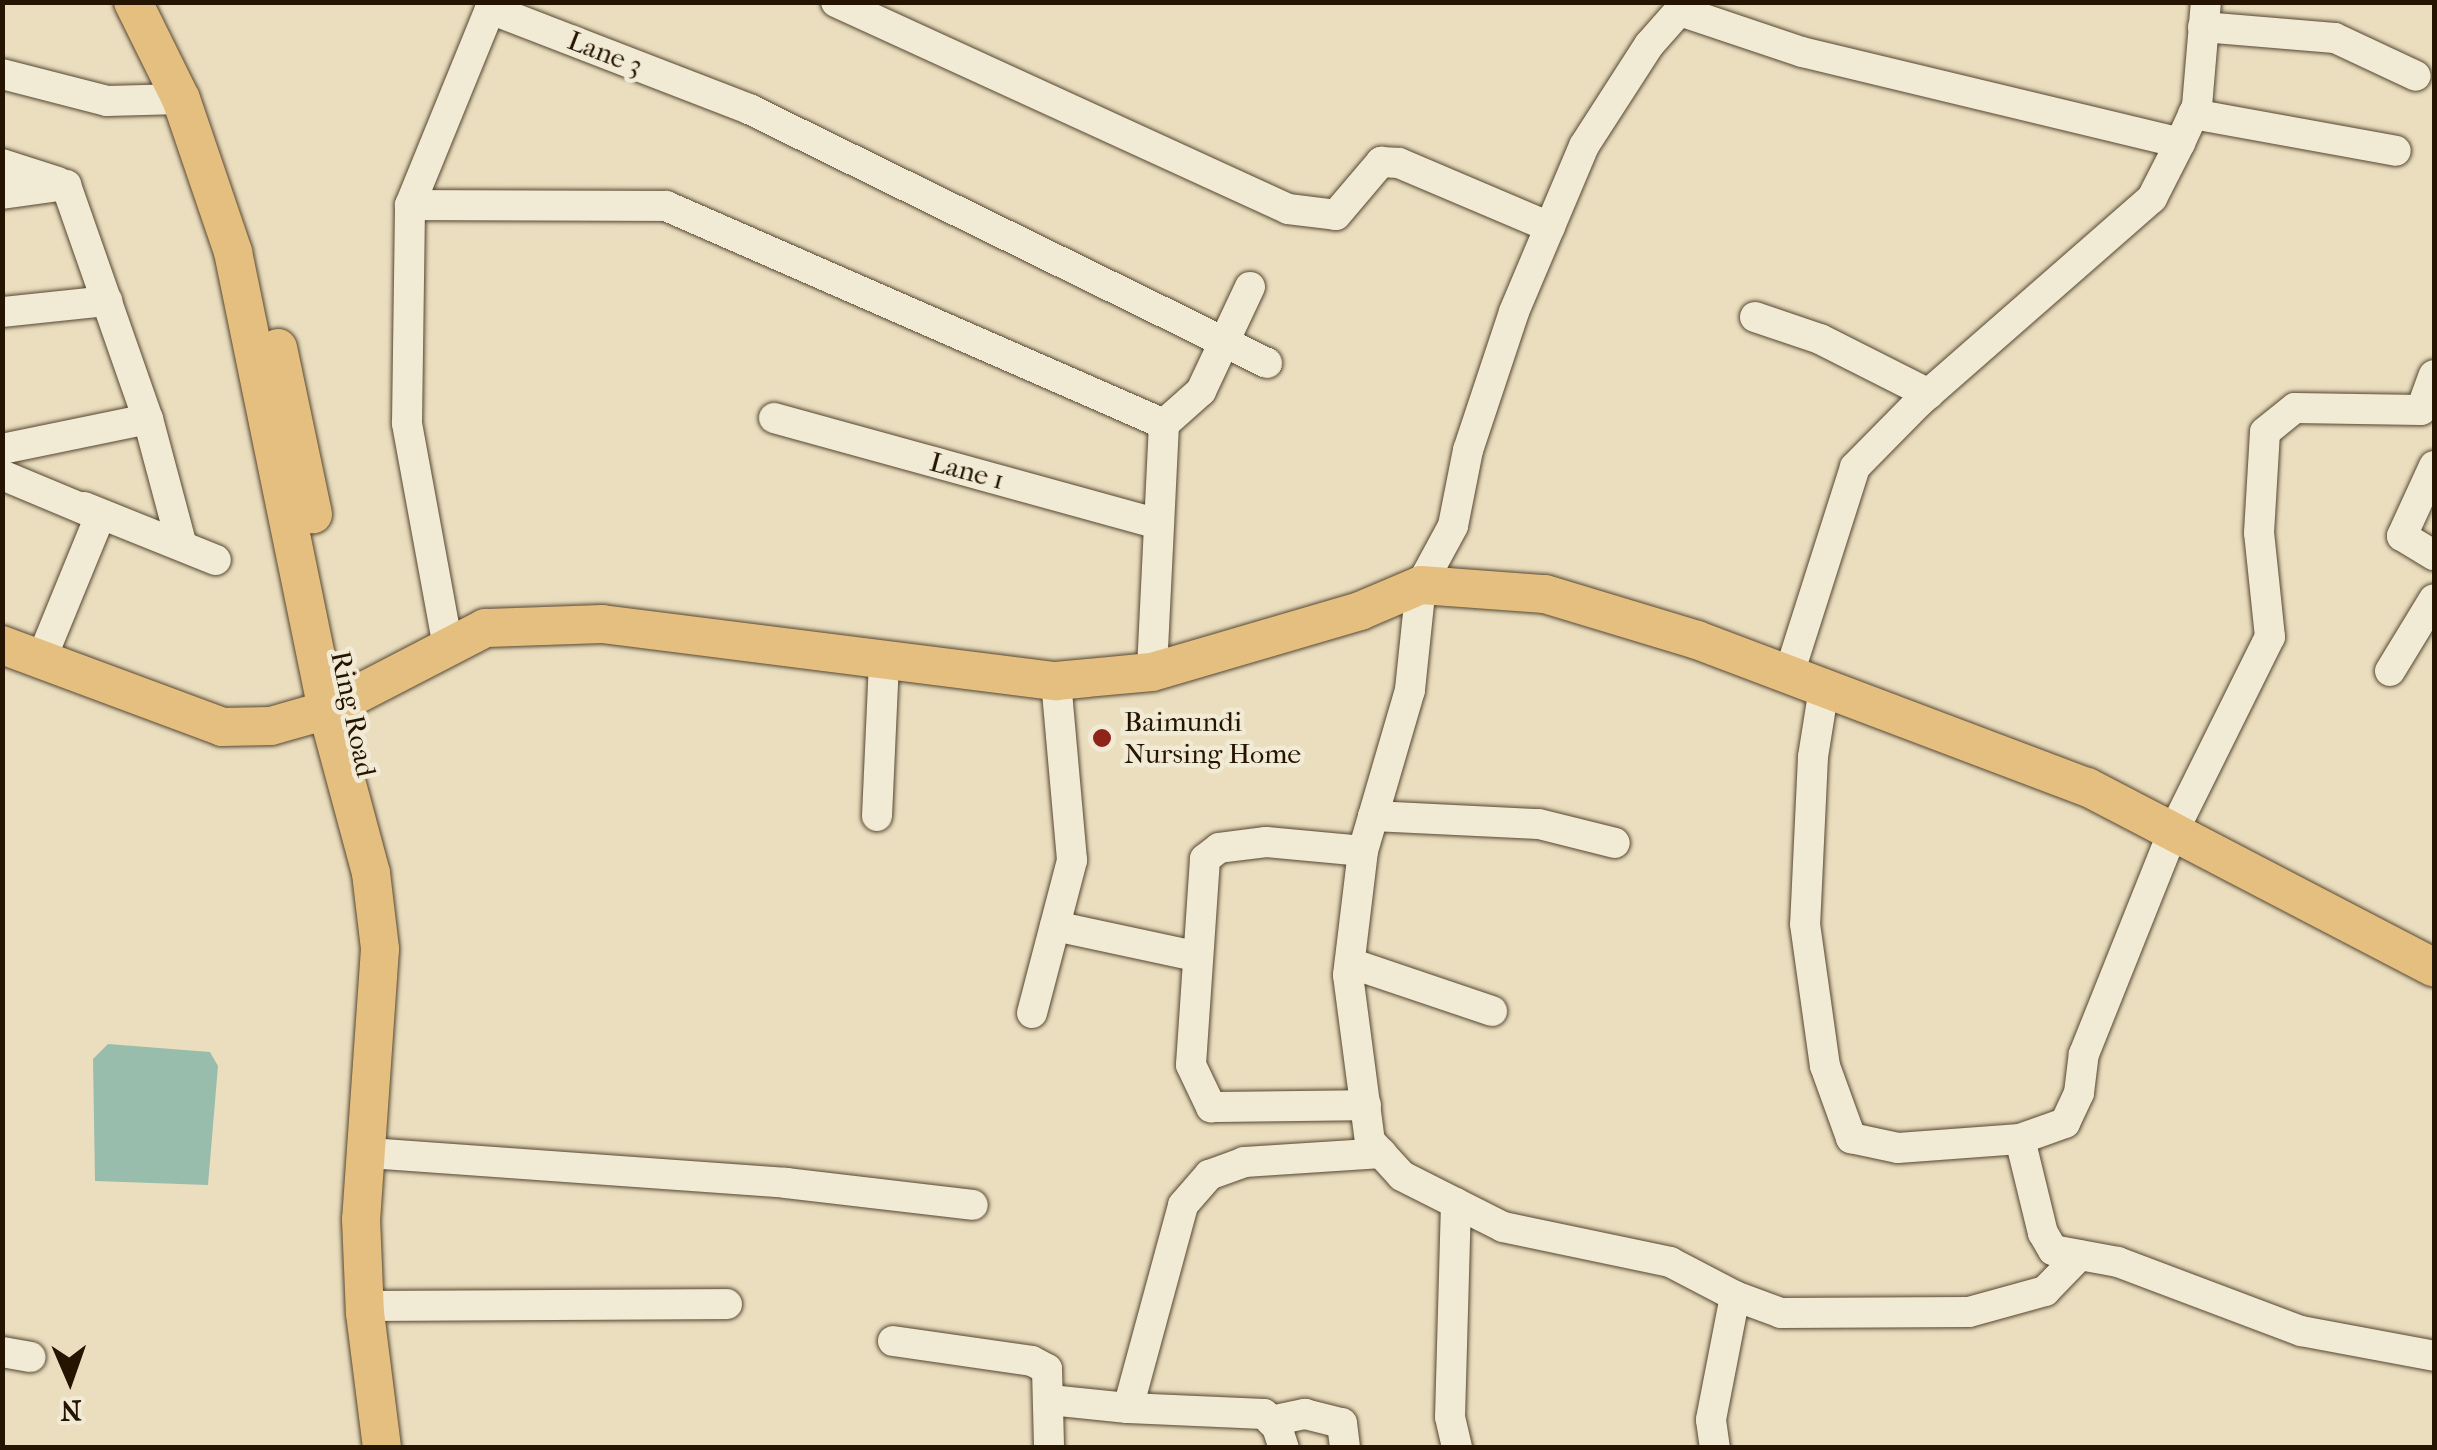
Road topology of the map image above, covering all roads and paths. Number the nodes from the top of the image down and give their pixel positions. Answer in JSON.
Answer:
{"nodes":[{"id":1,"x":133,"y":2,"type":"edge"},
{"id":2,"x":158,"y":2,"type":"edge"},
{"id":3,"x":836,"y":2,"type":"edge"},
{"id":4,"x":1683,"y":6,"type":"edge"},
{"id":5,"x":2199,"y":10,"type":"edge"},
{"id":6,"x":2,"y":74,"type":"edge"},
{"id":7,"x":2416,"y":76,"type":"dead end"},
{"id":8,"x":182,"y":98,"type":"junction"},
{"id":9,"x":2193,"y":114,"type":"junction"},
{"id":10,"x":2180,"y":143,"type":"junction"},
{"id":11,"x":2396,"y":151,"type":"dead end"},
{"id":12,"x":2,"y":164,"type":"edge"},
{"id":13,"x":66,"y":185,"type":"junction"},
{"id":14,"x":2,"y":194,"type":"edge"},
{"id":15,"x":410,"y":205,"type":"junction"},
{"id":16,"x":1550,"y":226,"type":"junction"},
{"id":17,"x":1250,"y":287,"type":"dead end"},
{"id":18,"x":107,"y":302,"type":"junction"},
{"id":19,"x":2,"y":312,"type":"edge"},
{"id":20,"x":1755,"y":318,"type":"dead end"},
{"id":21,"x":1224,"y":344,"type":"junction"},
{"id":22,"x":1266,"y":363,"type":"dead end"},
{"id":23,"x":2434,"y":375,"type":"edge"},
{"id":24,"x":1929,"y":394,"type":"junction"},
{"id":25,"x":2428,"y":414,"type":"edge"},
{"id":26,"x":774,"y":418,"type":"dead end"},
{"id":27,"x":148,"y":419,"type":"junction"},
{"id":28,"x":1164,"y":424,"type":"junction"},
{"id":29,"x":2,"y":449,"type":"edge"},
{"id":30,"x":2434,"y":466,"type":"edge"},
{"id":31,"x":2,"y":475,"type":"edge"},
{"id":32,"x":1159,"y":524,"type":"junction"},
{"id":33,"x":182,"y":546,"type":"junction"},
{"id":34,"x":2434,"y":555,"type":"edge"},
{"id":35,"x":216,"y":560,"type":"dead end"},
{"id":36,"x":1421,"y":585,"type":"junction"},
{"id":37,"x":2434,"y":599,"type":"edge"},
{"id":38,"x":2,"y":645,"type":"edge"},
{"id":39,"x":448,"y":647,"type":"junction"},
{"id":40,"x":42,"y":660,"type":"junction"},
{"id":41,"x":884,"y":660,"type":"junction"},
{"id":42,"x":1152,"y":672,"type":"junction"},
{"id":43,"x":2390,"y":672,"type":"dead end"},
{"id":44,"x":1788,"y":674,"type":"junction"},
{"id":45,"x":1056,"y":681,"type":"junction"},
{"id":46,"x":1824,"y":688,"type":"junction"},
{"id":47,"x":338,"y":704,"type":"junction"},
{"id":48,"x":877,"y":816,"type":"dead end"},
{"id":49,"x":1373,"y":816,"type":"junction"},
{"id":50,"x":2173,"y":832,"type":"junction"},
{"id":51,"x":1615,"y":844,"type":"dead end"},
{"id":52,"x":1363,"y":851,"type":"junction"},
{"id":53,"x":1055,"y":926,"type":"junction"},
{"id":54,"x":1196,"y":956,"type":"junction"},
{"id":55,"x":1350,"y":963,"type":"junction"},
{"id":56,"x":2434,"y":968,"type":"edge"},
{"id":57,"x":1492,"y":1011,"type":"dead end"},
{"id":58,"x":1032,"y":1013,"type":"dead end"},
{"id":59,"x":1366,"y":1105,"type":"junction"},
{"id":60,"x":2020,"y":1140,"type":"junction"},
{"id":61,"x":1382,"y":1153,"type":"junction"},
{"id":62,"x":384,"y":1154,"type":"junction"},
{"id":63,"x":1456,"y":1203,"type":"junction"},
{"id":64,"x":972,"y":1205,"type":"dead end"},
{"id":65,"x":2080,"y":1255,"type":"junction"},
{"id":66,"x":1735,"y":1296,"type":"junction"},
{"id":67,"x":727,"y":1304,"type":"dead end"},
{"id":68,"x":382,"y":1306,"type":"junction"},
{"id":69,"x":893,"y":1342,"type":"dead end"},
{"id":70,"x":2434,"y":1356,"type":"edge"},
{"id":71,"x":1050,"y":1400,"type":"junction"},
{"id":72,"x":1128,"y":1408,"type":"junction"},
{"id":73,"x":1277,"y":1434,"type":"edge"},
{"id":74,"x":382,"y":1448,"type":"edge"},
{"id":75,"x":404,"y":1448,"type":"edge"},
{"id":76,"x":1049,"y":1448,"type":"edge"},
{"id":77,"x":1345,"y":1448,"type":"edge"},
{"id":78,"x":1457,"y":1448,"type":"edge"},
{"id":79,"x":1714,"y":1448,"type":"edge"}],
"edges":[{"from":1,"to":8,"type":"main road"},
{"from":2,"to":47,"type":"main road","name":"Ring Road"},
{"from":3,"to":16,"type":"street"},
{"from":4,"to":10,"type":"street"},
{"from":4,"to":16,"type":"street"},
{"from":5,"to":7,"type":"street"},
{"from":5,"to":9,"type":"street"},
{"from":6,"to":8,"type":"street"},
{"from":8,"to":47,"type":"main road"},
{"from":9,"to":10,"type":"street"},
{"from":9,"to":11,"type":"street"},
{"from":10,"to":24,"type":"street"},
{"from":12,"to":13,"type":"street"},
{"from":13,"to":14,"type":"street"},
{"from":13,"to":18,"type":"street"},
{"from":15,"to":21,"type":"street","name":"Lane 3"},
{"from":15,"to":28,"type":"street"},
{"from":15,"to":39,"type":"street"},
{"from":16,"to":36,"type":"street"},
{"from":17,"to":21,"type":"street"},
{"from":18,"to":19,"type":"street"},
{"from":18,"to":27,"type":"street"},
{"from":20,"to":24,"type":"street"},
{"from":21,"to":22,"type":"street"},
{"from":21,"to":28,"type":"street"},
{"from":23,"to":25,"type":"street"},
{"from":24,"to":44,"type":"street"},
{"from":25,"to":50,"type":"street"},
{"from":26,"to":32,"type":"street","name":"Lane 1"},
{"from":27,"to":29,"type":"street"},
{"from":27,"to":33,"type":"street"},
{"from":28,"to":32,"type":"street"},
{"from":30,"to":34,"type":"street"},
{"from":31,"to":33,"type":"street"},
{"from":31,"to":40,"type":"street"},
{"from":32,"to":42,"type":"street"},
{"from":33,"to":35,"type":"street"},
{"from":36,"to":42,"type":"main road"},
{"from":36,"to":44,"type":"main road"},
{"from":36,"to":49,"type":"street"},
{"from":37,"to":43,"type":"street"},
{"from":38,"to":40,"type":"main road"},
{"from":39,"to":41,"type":"main road"},
{"from":39,"to":47,"type":"main road"},
{"from":40,"to":47,"type":"main road"},
{"from":41,"to":45,"type":"main road"},
{"from":41,"to":48,"type":"street"},
{"from":42,"to":45,"type":"main road"},
{"from":44,"to":46,"type":"main road"},
{"from":45,"to":53,"type":"street"},
{"from":46,"to":50,"type":"main road"},
{"from":46,"to":60,"type":"street"},
{"from":47,"to":62,"type":"main road","name":"Ring Road"},
{"from":47,"to":74,"type":"main road","name":"Ring Road"},
{"from":49,"to":51,"type":"street"},
{"from":49,"to":52,"type":"street"},
{"from":50,"to":56,"type":"main road"},
{"from":50,"to":60,"type":"street"},
{"from":52,"to":54,"type":"street"},
{"from":52,"to":55,"type":"street"},
{"from":53,"to":54,"type":"street"},
{"from":53,"to":58,"type":"street"},
{"from":54,"to":59,"type":"street"},
{"from":55,"to":57,"type":"street"},
{"from":55,"to":59,"type":"street"},
{"from":59,"to":61,"type":"street"},
{"from":60,"to":65,"type":"street"},
{"from":61,"to":63,"type":"street"},
{"from":61,"to":72,"type":"street"},
{"from":62,"to":64,"type":"street"},
{"from":62,"to":68,"type":"main road","name":"Ring Road"},
{"from":63,"to":66,"type":"street"},
{"from":63,"to":78,"type":"street"},
{"from":65,"to":66,"type":"street"},
{"from":65,"to":70,"type":"street"},
{"from":66,"to":79,"type":"street"},
{"from":67,"to":68,"type":"street"},
{"from":68,"to":75,"type":"main road","name":"Ring Road"},
{"from":69,"to":71,"type":"street"},
{"from":71,"to":72,"type":"street"},
{"from":71,"to":76,"type":"street"},
{"from":72,"to":73,"type":"street"},
{"from":73,"to":77,"type":"street"}]}
